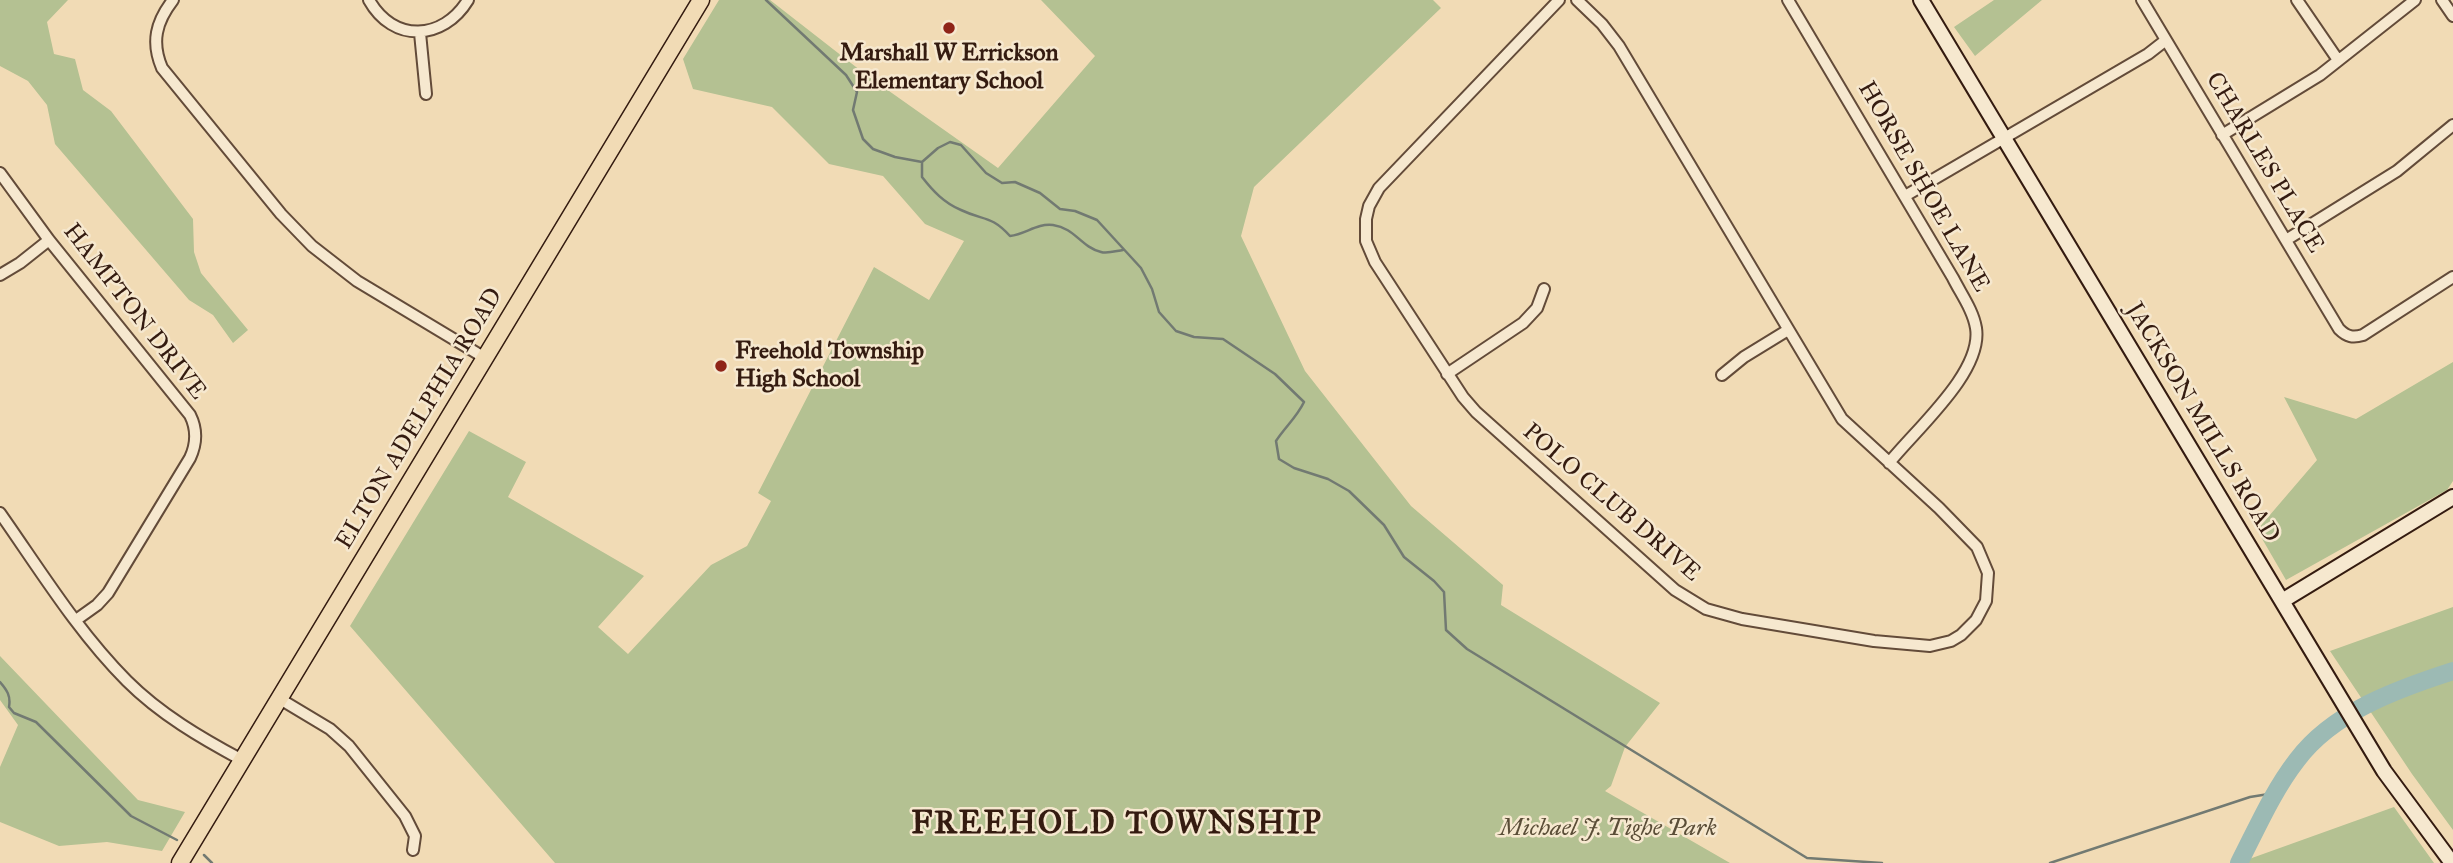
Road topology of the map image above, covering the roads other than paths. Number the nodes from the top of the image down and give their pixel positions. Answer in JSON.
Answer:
{"nodes":[{"id":1,"x":173,"y":0,"type":"edge"},
{"id":2,"x":369,"y":0,"type":"edge"},
{"id":3,"x":468,"y":0,"type":"edge"},
{"id":4,"x":701,"y":0,"type":"edge"},
{"id":5,"x":1559,"y":0,"type":"edge"},
{"id":6,"x":1577,"y":0,"type":"edge"},
{"id":7,"x":1788,"y":0,"type":"edge"},
{"id":8,"x":1921,"y":0,"type":"edge"},
{"id":9,"x":2142,"y":0,"type":"edge"},
{"id":10,"x":2297,"y":0,"type":"edge"},
{"id":11,"x":2415,"y":0,"type":"edge"},
{"id":12,"x":2442,"y":0,"type":"edge"},
{"id":13,"x":2453,"y":16,"type":"edge"},
{"id":14,"x":420,"y":33,"type":"junction"},
{"id":15,"x":2166,"y":40,"type":"junction"},
{"id":16,"x":2338,"y":61,"type":"junction"},
{"id":17,"x":426,"y":94,"type":"dead end"},
{"id":18,"x":2453,"y":125,"type":"edge"},
{"id":19,"x":2222,"y":135,"type":"junction"},
{"id":20,"x":2005,"y":138,"type":"junction"},
{"id":21,"x":0,"y":173,"type":"edge"},
{"id":22,"x":1905,"y":196,"type":"junction"},
{"id":23,"x":49,"y":240,"type":"junction"},
{"id":24,"x":2286,"y":240,"type":"junction"},
{"id":25,"x":0,"y":275,"type":"edge"},
{"id":26,"x":2453,"y":277,"type":"edge"},
{"id":27,"x":1544,"y":289,"type":"dead end"},
{"id":28,"x":1788,"y":330,"type":"junction"},
{"id":29,"x":485,"y":358,"type":"junction"},
{"id":30,"x":1447,"y":374,"type":"junction"},
{"id":31,"x":1722,"y":375,"type":"dead end"},
{"id":32,"x":1889,"y":463,"type":"junction"},
{"id":33,"x":2453,"y":497,"type":"edge"},
{"id":34,"x":0,"y":513,"type":"edge"},
{"id":35,"x":2283,"y":601,"type":"junction"},
{"id":36,"x":76,"y":620,"type":"junction"},
{"id":37,"x":280,"y":699,"type":"junction"},
{"id":38,"x":242,"y":760,"type":"junction"},
{"id":39,"x":413,"y":850,"type":"dead end"},
{"id":40,"x":180,"y":863,"type":"edge"},
{"id":41,"x":2452,"y":863,"type":"edge"}],
"edges":[{"from":1,"to":29,"type":"street"},
{"from":2,"to":14,"type":"street"},
{"from":3,"to":14,"type":"street"},
{"from":4,"to":29,"type":"main road","name":"ELTON ADELPHIA ROAD"},
{"from":5,"to":30,"type":"street","name":"POLO CLUB DRIVE"},
{"from":6,"to":28,"type":"street","name":"POLO CLUB DRIVE"},
{"from":7,"to":22,"type":"street","name":"HORSE SHOE LANE"},
{"from":8,"to":20,"type":"main road","name":"JACKSON MILLS ROAD"},
{"from":9,"to":15,"type":"street","name":"CHARLES PLACE"},
{"from":10,"to":16,"type":"street"},
{"from":11,"to":16,"type":"street"},
{"from":12,"to":13,"type":"street"},
{"from":14,"to":17,"type":"street"},
{"from":15,"to":19,"type":"street","name":"CHARLES PLACE"},
{"from":15,"to":20,"type":"street"},
{"from":16,"to":19,"type":"street"},
{"from":18,"to":24,"type":"street"},
{"from":19,"to":24,"type":"street","name":"CHARLES PLACE"},
{"from":20,"to":22,"type":"street"},
{"from":20,"to":35,"type":"main road","name":"JACKSON MILLS ROAD"},
{"from":21,"to":23,"type":"street","name":"HAMPTON DRIVE"},
{"from":22,"to":32,"type":"street","name":"HORSE SHOE LANE"},
{"from":23,"to":25,"type":"street"},
{"from":23,"to":36,"type":"street","name":"HAMPTON DRIVE"},
{"from":24,"to":26,"type":"street","name":"CHARLES PLACE"},
{"from":27,"to":30,"type":"street"},
{"from":28,"to":31,"type":"street"},
{"from":28,"to":32,"type":"street","name":"POLO CLUB DRIVE"},
{"from":29,"to":37,"type":"main road","name":"ELTON ADELPHIA ROAD"},
{"from":30,"to":32,"type":"street","name":"POLO CLUB DRIVE"},
{"from":33,"to":35,"type":"main road"},
{"from":34,"to":36,"type":"street"},
{"from":35,"to":41,"type":"main road","name":"JACKSON MILLS ROAD"},
{"from":36,"to":38,"type":"street"},
{"from":37,"to":38,"type":"main road","name":"ELTON ADELPHIA ROAD"},
{"from":37,"to":39,"type":"street"},
{"from":38,"to":40,"type":"main road","name":"ELTON ADELPHIA ROAD"}]}
